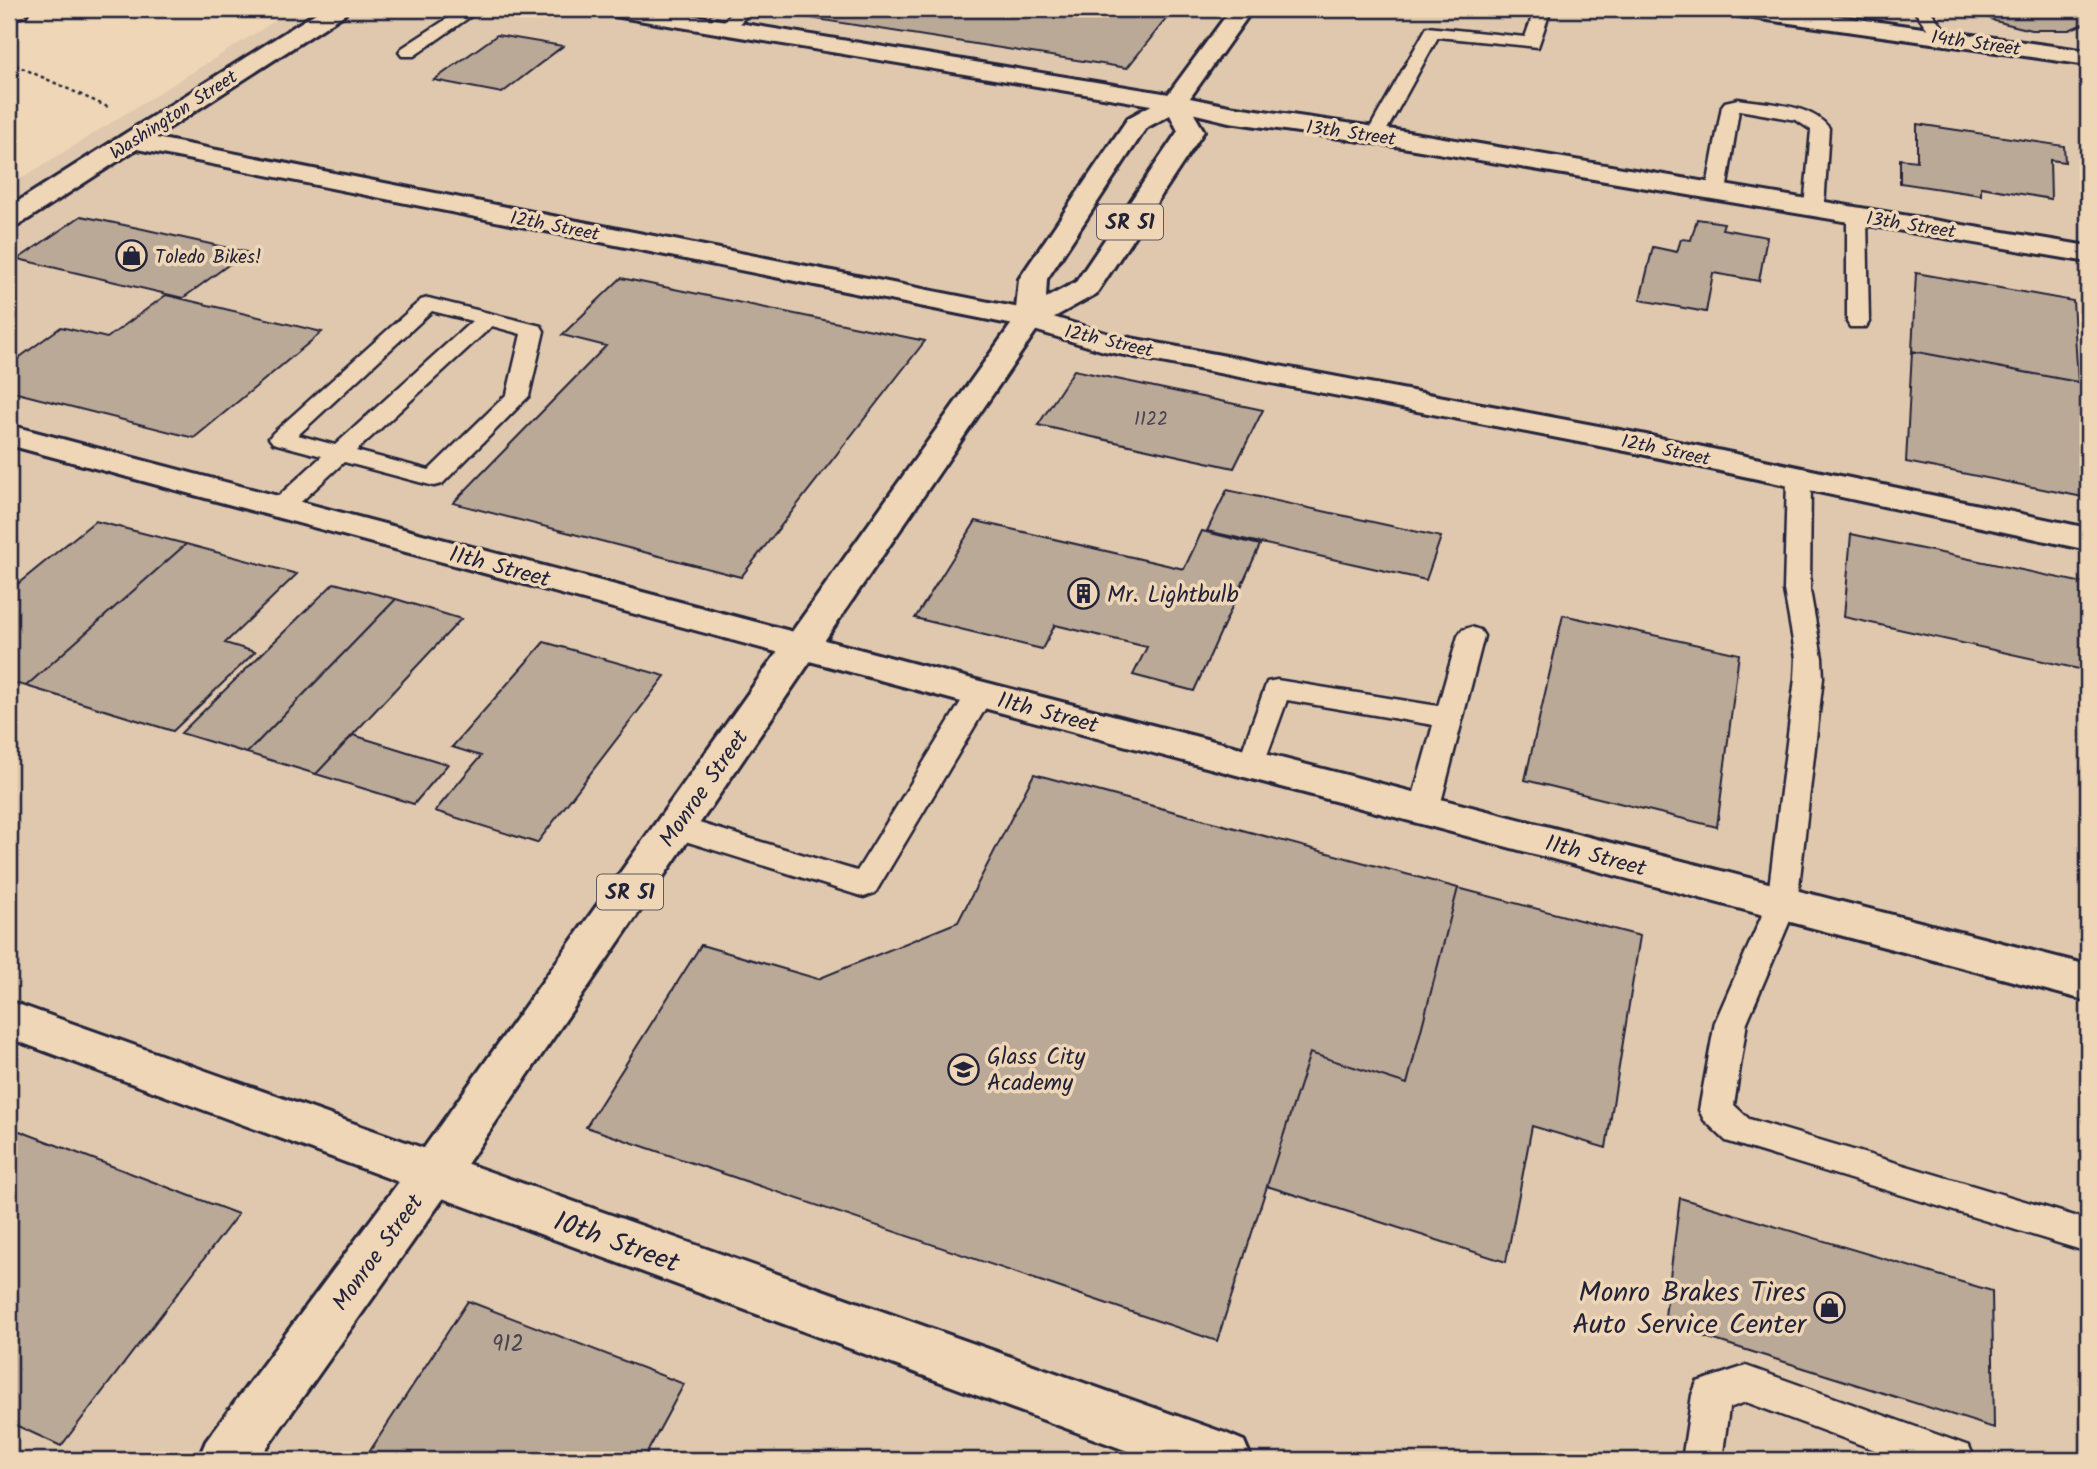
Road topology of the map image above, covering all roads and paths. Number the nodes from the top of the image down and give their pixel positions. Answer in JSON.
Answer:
{"nodes":[{"id":1,"x":337,"y":9,"type":"edge"},
{"id":2,"x":473,"y":9,"type":"edge"},
{"id":3,"x":614,"y":9,"type":"edge"},
{"id":4,"x":745,"y":9,"type":"edge"},
{"id":5,"x":1242,"y":9,"type":"edge"},
{"id":6,"x":1543,"y":9,"type":"edge"},
{"id":7,"x":1739,"y":9,"type":"edge"},
{"id":8,"x":1921,"y":9,"type":"edge"},
{"id":9,"x":726,"y":27,"type":"junction"},
{"id":10,"x":1943,"y":38,"type":"junction"},
{"id":11,"x":408,"y":52,"type":"dead end"},
{"id":12,"x":2088,"y":58,"type":"edge"},
{"id":13,"x":9,"y":62,"type":"edge"},
{"id":14,"x":1175,"y":102,"type":"junction"},
{"id":15,"x":110,"y":108,"type":"dead end"},
{"id":16,"x":1375,"y":135,"type":"junction"},
{"id":17,"x":131,"y":141,"type":"junction"},
{"id":18,"x":1716,"y":192,"type":"junction"},
{"id":19,"x":1814,"y":208,"type":"junction"},
{"id":20,"x":1857,"y":216,"type":"junction"},
{"id":21,"x":9,"y":219,"type":"edge"},
{"id":22,"x":2088,"y":254,"type":"edge"},
{"id":23,"x":488,"y":318,"type":"junction"},
{"id":24,"x":1030,"y":319,"type":"junction"},
{"id":25,"x":1858,"y":322,"type":"dead end"},
{"id":26,"x":9,"y":435,"type":"edge"},
{"id":27,"x":340,"y":454,"type":"junction"},
{"id":28,"x":1799,"y":479,"type":"junction"},
{"id":29,"x":281,"y":507,"type":"junction"},
{"id":30,"x":2088,"y":539,"type":"edge"},
{"id":31,"x":1471,"y":636,"type":"dead end"},
{"id":32,"x":802,"y":646,"type":"junction"},
{"id":33,"x":980,"y":694,"type":"junction"},
{"id":34,"x":1448,"y":718,"type":"junction"},
{"id":35,"x":1251,"y":765,"type":"junction"},
{"id":36,"x":1423,"y":810,"type":"junction"},
{"id":37,"x":676,"y":827,"type":"junction"},
{"id":38,"x":1782,"y":904,"type":"junction"},
{"id":39,"x":2088,"y":983,"type":"edge"},
{"id":40,"x":9,"y":1019,"type":"edge"},
{"id":41,"x":433,"y":1174,"type":"junction"},
{"id":42,"x":2088,"y":1236,"type":"edge"},
{"id":43,"x":225,"y":1460,"type":"edge"},
{"id":44,"x":1225,"y":1460,"type":"edge"},
{"id":45,"x":1702,"y":1460,"type":"edge"},
{"id":46,"x":1955,"y":1460,"type":"edge"}],
"edges":[{"from":1,"to":17,"type":"street","name":"Washington Street"},
{"from":2,"to":11,"type":"lane"},
{"from":3,"to":9,"type":"street","name":"13th Street"},
{"from":4,"to":9,"type":"lane"},
{"from":5,"to":14,"type":"street","number":"SR 51"},
{"from":6,"to":16,"type":"lane"},
{"from":7,"to":10,"type":"street","name":"14th Street"},
{"from":8,"to":10,"type":"lane"},
{"from":9,"to":14,"type":"street","name":"13th Street"},
{"from":10,"to":12,"type":"street","name":"14th Street"},
{"from":13,"to":15,"type":"path"},
{"from":14,"to":16,"type":"street","name":"13th Street"},
{"from":14,"to":24,"type":"street","number":"SR 51"},
{"from":14,"to":24,"type":"street","name":"Monroe Street","number":"SR 51"},
{"from":16,"to":18,"type":"street","name":"13th Street"},
{"from":17,"to":21,"type":"street","name":"Washington Street"},
{"from":17,"to":24,"type":"street","name":"12th Street"},
{"from":18,"to":19,"type":"street","name":"13th Street"},
{"from":18,"to":19,"type":"lane"},
{"from":19,"to":20,"type":"street","name":"13th Street"},
{"from":20,"to":22,"type":"street","name":"13th Street"},
{"from":20,"to":25,"type":"lane"},
{"from":23,"to":27,"type":"lane"},
{"from":23,"to":27,"type":"lane"},
{"from":23,"to":27,"type":"lane"},
{"from":24,"to":28,"type":"street","name":"12th Street"},
{"from":24,"to":32,"type":"street","name":"Monroe Street","number":"SR 51"},
{"from":26,"to":29,"type":"street","name":"11th Street"},
{"from":27,"to":29,"type":"lane"},
{"from":28,"to":30,"type":"street","name":"12th Street"},
{"from":28,"to":38,"type":"lane"},
{"from":29,"to":32,"type":"street","name":"11th Street"},
{"from":31,"to":34,"type":"lane"},
{"from":32,"to":33,"type":"street","name":"11th Street"},
{"from":32,"to":37,"type":"street","name":"Monroe Street","number":"SR 51"},
{"from":33,"to":35,"type":"street","name":"11th Street"},
{"from":33,"to":37,"type":"lane"},
{"from":34,"to":35,"type":"lane"},
{"from":34,"to":36,"type":"lane"},
{"from":35,"to":36,"type":"street","name":"11th Street"},
{"from":36,"to":38,"type":"street","name":"11th Street"},
{"from":37,"to":41,"type":"street","name":"Monroe Street","number":"SR 51"},
{"from":38,"to":39,"type":"street","name":"11th Street"},
{"from":38,"to":42,"type":"lane"},
{"from":40,"to":41,"type":"street","name":"10th Street"},
{"from":41,"to":43,"type":"street","name":"Monroe Street","number":"SR 51"},
{"from":41,"to":44,"type":"street","name":"10th Street"},
{"from":45,"to":46,"type":"lane"}]}
